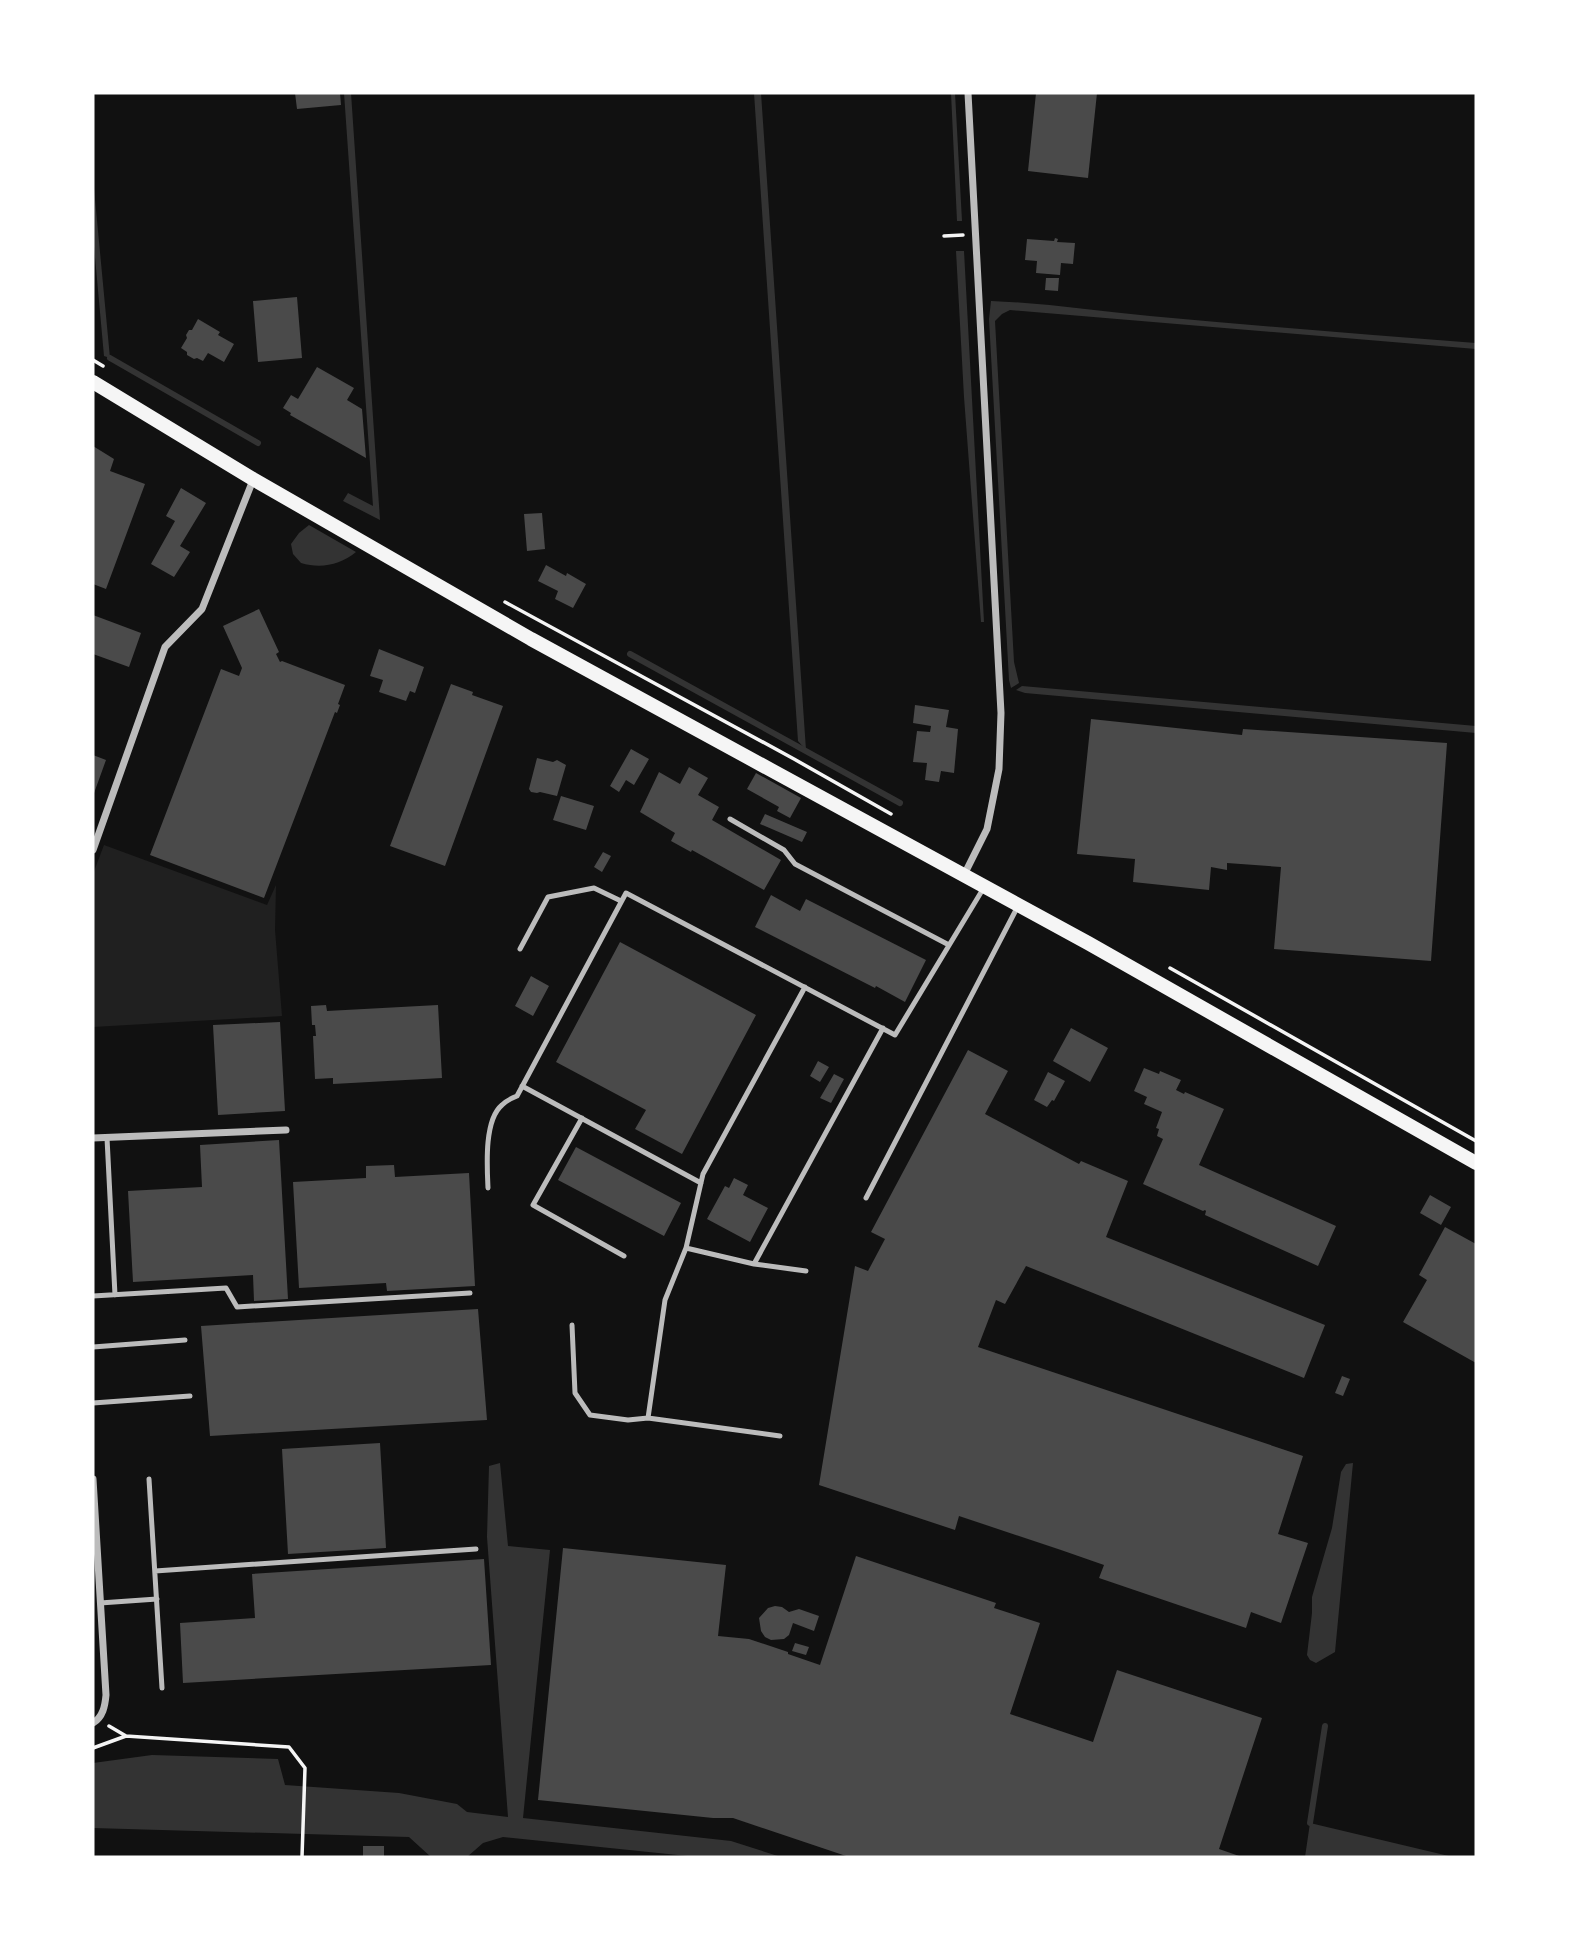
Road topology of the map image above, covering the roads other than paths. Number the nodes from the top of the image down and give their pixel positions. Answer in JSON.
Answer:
{"nodes":[{"id":1,"x":968,"y":93,"type":"edge"},
{"id":2,"x":93,"y":382,"type":"edge"},
{"id":3,"x":253,"y":479,"type":"junction"},
{"id":4,"x":730,"y":819,"type":"dead end"},
{"id":5,"x":93,"y":850,"type":"edge"},
{"id":6,"x":964,"y":875,"type":"junction"},
{"id":7,"x":985,"y":886,"type":"junction"},
{"id":8,"x":621,"y":901,"type":"junction"},
{"id":9,"x":1018,"y":905,"type":"junction"},
{"id":10,"x":949,"y":945,"type":"junction"},
{"id":11,"x":520,"y":949,"type":"dead end"},
{"id":12,"x":805,"y":987,"type":"junction"},
{"id":13,"x":883,"y":1028,"type":"junction"},
{"id":14,"x":522,"y":1086,"type":"junction"},
{"id":15,"x":582,"y":1118,"type":"junction"},
{"id":16,"x":286,"y":1130,"type":"dead end"},
{"id":17,"x":93,"y":1138,"type":"edge"},
{"id":18,"x":107,"y":1138,"type":"junction"},
{"id":19,"x":1476,"y":1163,"type":"edge"},
{"id":20,"x":701,"y":1183,"type":"junction"},
{"id":21,"x":488,"y":1188,"type":"dead end"},
{"id":22,"x":866,"y":1198,"type":"dead end"},
{"id":23,"x":686,"y":1248,"type":"junction"},
{"id":24,"x":624,"y":1256,"type":"dead end"},
{"id":25,"x":754,"y":1264,"type":"junction"},
{"id":26,"x":806,"y":1271,"type":"dead end"},
{"id":27,"x":470,"y":1293,"type":"dead end"},
{"id":28,"x":115,"y":1295,"type":"junction"},
{"id":29,"x":93,"y":1296,"type":"edge"},
{"id":30,"x":572,"y":1325,"type":"dead end"},
{"id":31,"x":185,"y":1339,"type":"dead end"},
{"id":32,"x":93,"y":1347,"type":"edge"},
{"id":33,"x":190,"y":1396,"type":"dead end"},
{"id":34,"x":93,"y":1403,"type":"edge"},
{"id":35,"x":648,"y":1418,"type":"junction"},
{"id":36,"x":780,"y":1436,"type":"dead end"},
{"id":37,"x":93,"y":1479,"type":"edge"},
{"id":38,"x":149,"y":1479,"type":"dead end"},
{"id":39,"x":476,"y":1549,"type":"dead end"},
{"id":40,"x":155,"y":1571,"type":"junction"},
{"id":41,"x":157,"y":1599,"type":"junction"},
{"id":42,"x":100,"y":1603,"type":"junction"},
{"id":43,"x":162,"y":1688,"type":"dead end"},
{"id":44,"x":95,"y":1722,"type":"edge"}],
"edges":[{"from":1,"to":6,"type":"street"},
{"from":2,"to":3,"type":"main road"},
{"from":3,"to":5,"type":"street"},
{"from":3,"to":6,"type":"main road"},
{"from":4,"to":10,"type":"lane"},
{"from":6,"to":7,"type":"main road"},
{"from":7,"to":9,"type":"main road"},
{"from":7,"to":10,"type":"lane"},
{"from":8,"to":11,"type":"lane"},
{"from":8,"to":12,"type":"lane"},
{"from":8,"to":14,"type":"lane"},
{"from":9,"to":19,"type":"main road"},
{"from":9,"to":22,"type":"lane"},
{"from":10,"to":13,"type":"lane"},
{"from":12,"to":13,"type":"lane"},
{"from":12,"to":20,"type":"lane"},
{"from":13,"to":25,"type":"lane"},
{"from":14,"to":15,"type":"lane"},
{"from":14,"to":21,"type":"lane"},
{"from":15,"to":20,"type":"lane"},
{"from":15,"to":24,"type":"lane"},
{"from":16,"to":18,"type":"street"},
{"from":17,"to":18,"type":"street"},
{"from":18,"to":28,"type":"lane"},
{"from":20,"to":23,"type":"lane"},
{"from":23,"to":25,"type":"lane"},
{"from":23,"to":35,"type":"lane"},
{"from":25,"to":26,"type":"lane"},
{"from":27,"to":28,"type":"lane"},
{"from":28,"to":29,"type":"lane"},
{"from":30,"to":35,"type":"lane"},
{"from":31,"to":32,"type":"lane"},
{"from":33,"to":34,"type":"lane"},
{"from":35,"to":36,"type":"lane"},
{"from":37,"to":42,"type":"street"},
{"from":38,"to":40,"type":"lane"},
{"from":39,"to":40,"type":"lane"},
{"from":40,"to":41,"type":"lane"},
{"from":41,"to":42,"type":"lane"},
{"from":41,"to":43,"type":"lane"},
{"from":42,"to":44,"type":"street"}]}
